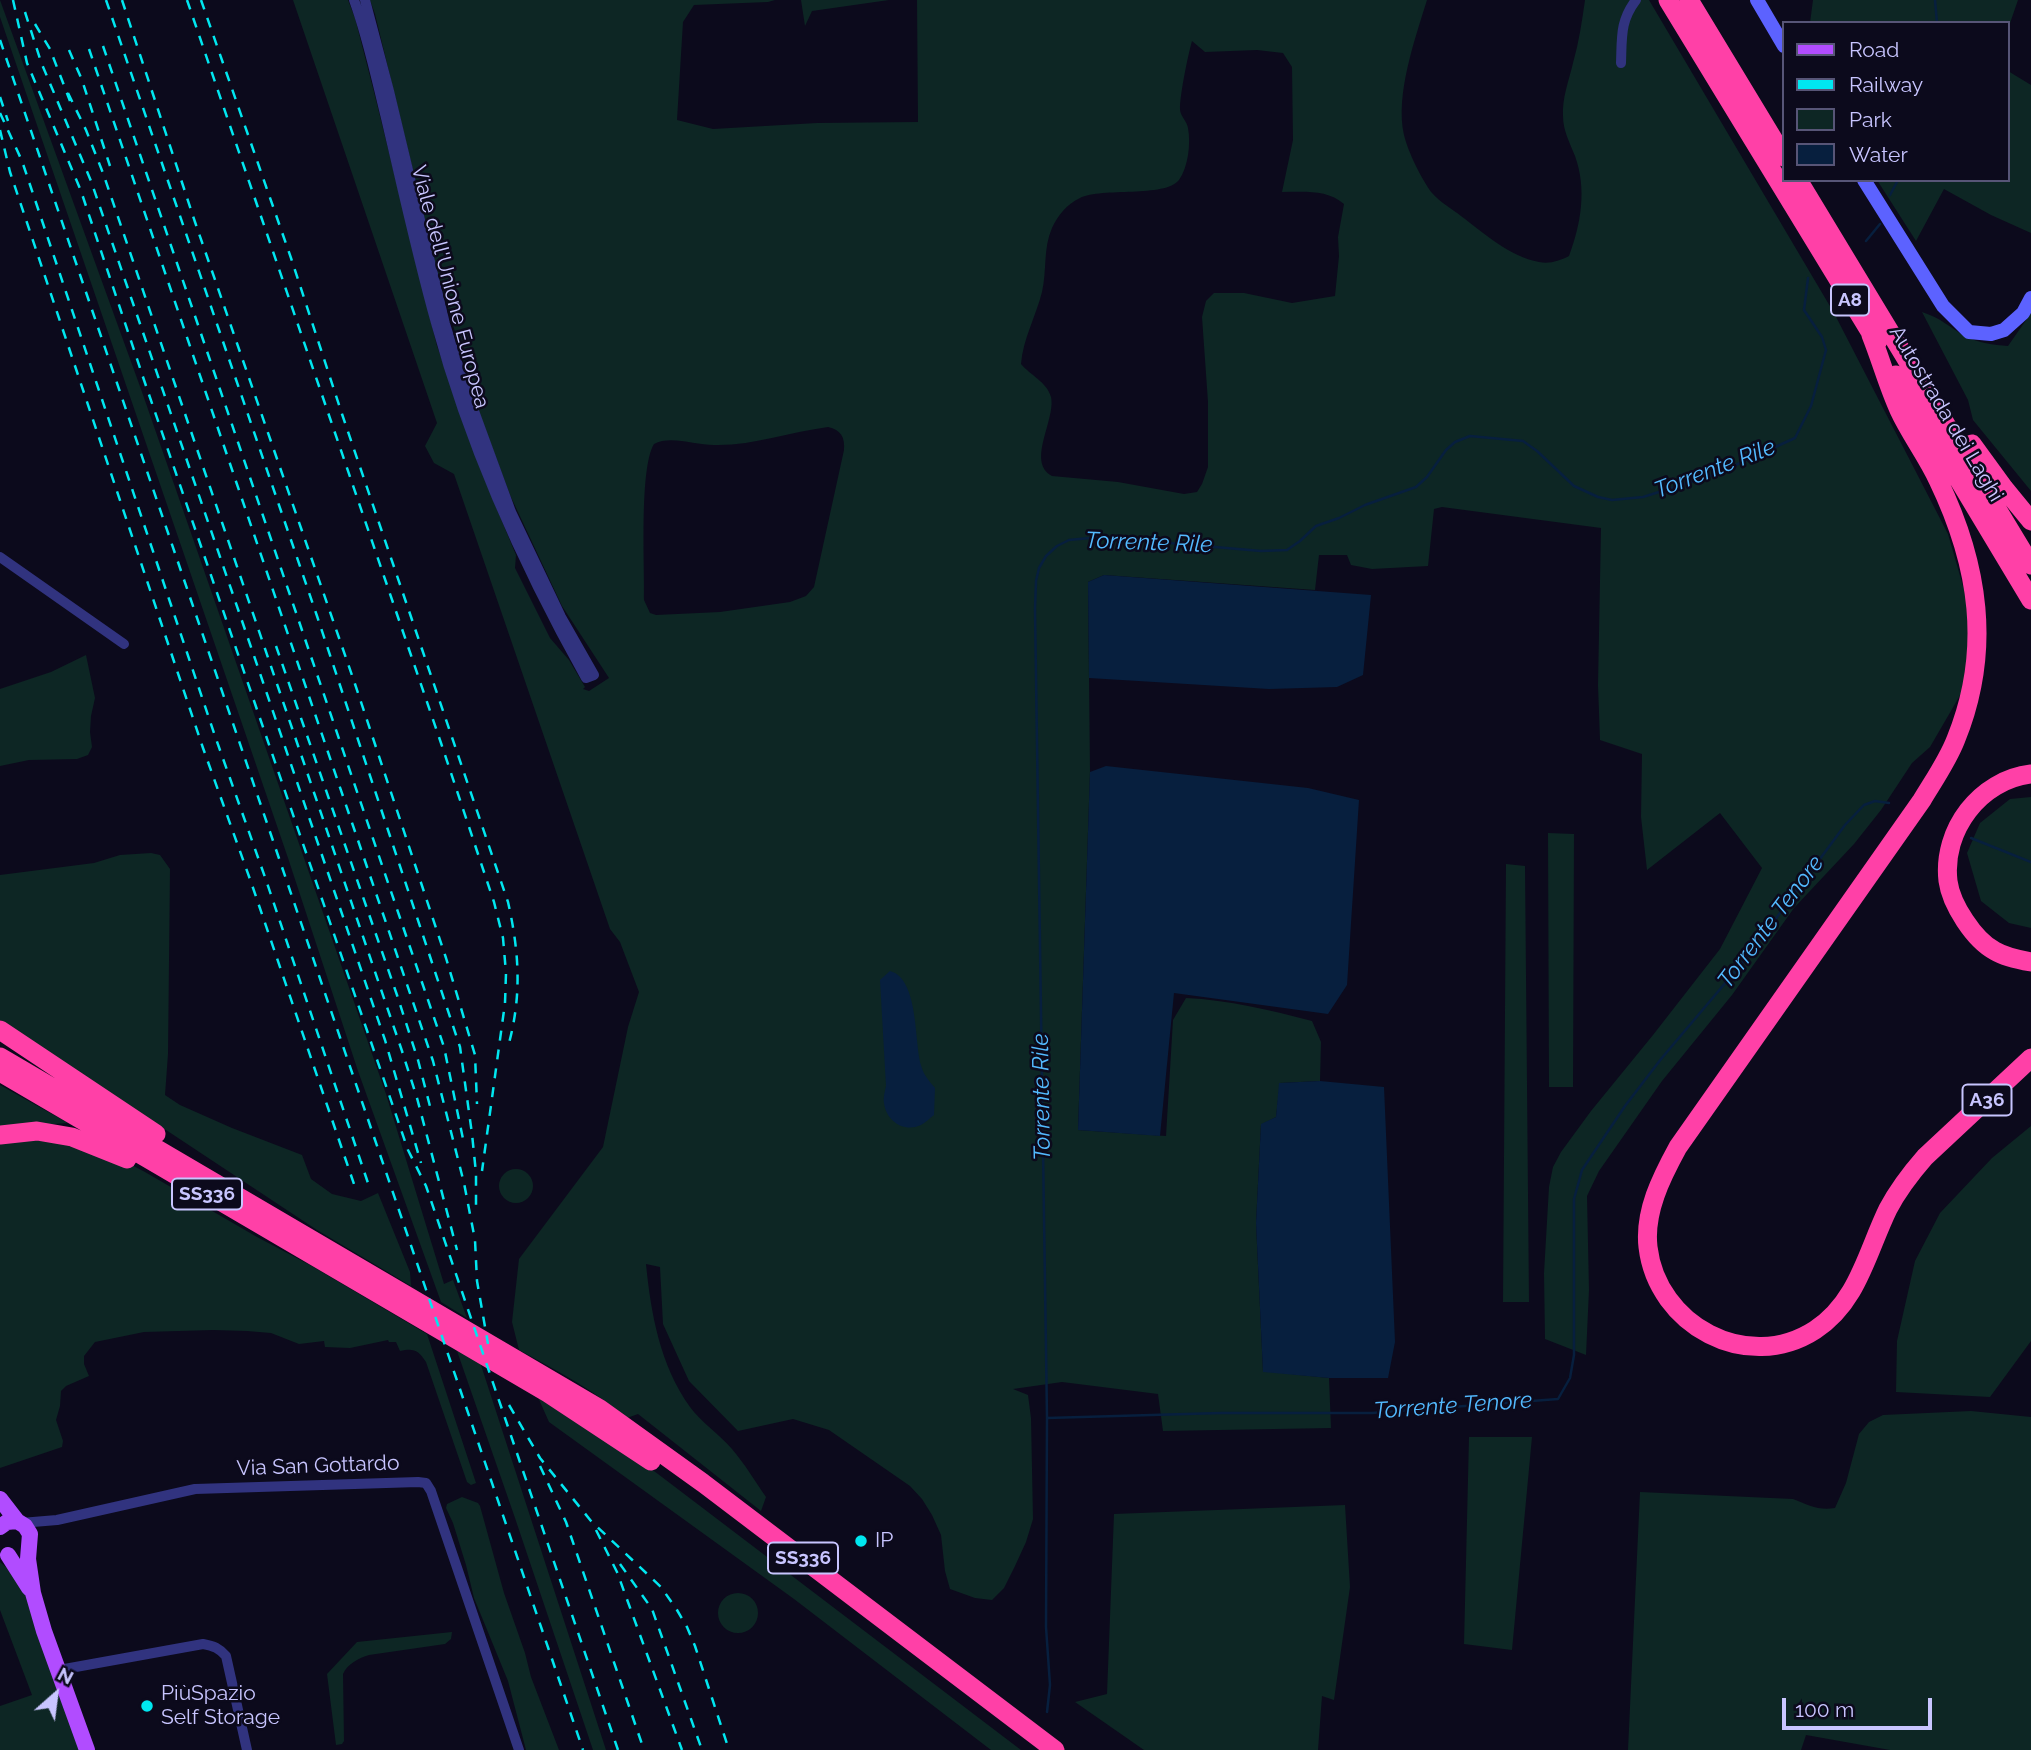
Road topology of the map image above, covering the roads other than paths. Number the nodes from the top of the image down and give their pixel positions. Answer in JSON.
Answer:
{"nodes":[{"id":1,"x":354,"y":0,"type":"edge"},
{"id":2,"x":365,"y":0,"type":"edge"},
{"id":3,"x":1636,"y":0,"type":"edge"},
{"id":4,"x":1668,"y":0,"type":"edge"},
{"id":5,"x":1689,"y":0,"type":"edge"},
{"id":6,"x":1758,"y":0,"type":"edge"},
{"id":7,"x":1783,"y":44,"type":"edge"},
{"id":8,"x":1621,"y":63,"type":"dead end"},
{"id":9,"x":1783,"y":155,"type":"edge"},
{"id":10,"x":1783,"y":180,"type":"edge"},
{"id":11,"x":1784,"y":182,"type":"edge"},
{"id":12,"x":1799,"y":182,"type":"edge"},
{"id":13,"x":1865,"y":182,"type":"edge"},
{"id":14,"x":2031,"y":298,"type":"edge"},
{"id":15,"x":1879,"y":330,"type":"junction"},
{"id":16,"x":2031,"y":521,"type":"edge"},
{"id":17,"x":0,"y":558,"type":"edge"},
{"id":18,"x":2031,"y":565,"type":"edge"},
{"id":19,"x":2031,"y":600,"type":"edge"},
{"id":20,"x":124,"y":644,"type":"dead end"},
{"id":21,"x":2031,"y":774,"type":"edge"},
{"id":22,"x":2031,"y":962,"type":"edge"},
{"id":23,"x":0,"y":1030,"type":"edge"},
{"id":24,"x":0,"y":1056,"type":"edge"},
{"id":25,"x":2031,"y":1058,"type":"edge"},
{"id":26,"x":0,"y":1072,"type":"edge"},
{"id":27,"x":0,"y":1135,"type":"edge"},
{"id":28,"x":256,"y":1214,"type":"junction"},
{"id":29,"x":546,"y":1384,"type":"junction"},
{"id":30,"x":0,"y":1499,"type":"edge"},
{"id":31,"x":57,"y":1520,"type":"junction"},
{"id":32,"x":19,"y":1522,"type":"junction"},
{"id":33,"x":0,"y":1527,"type":"edge"},
{"id":34,"x":29,"y":1542,"type":"junction"},
{"id":35,"x":3,"y":1552,"type":"edge"},
{"id":36,"x":33,"y":1593,"type":"junction"},
{"id":37,"x":58,"y":1670,"type":"junction"},
{"id":38,"x":88,"y":1750,"type":"edge"},
{"id":39,"x":247,"y":1750,"type":"edge"},
{"id":40,"x":519,"y":1750,"type":"edge"},
{"id":41,"x":1033,"y":1750,"type":"edge"},
{"id":42,"x":1055,"y":1750,"type":"edge"}],
"edges":[{"from":1,"to":2,"type":"street","name":"Viale dell'Unione Europea"},
{"from":3,"to":8,"type":"street"},
{"from":4,"to":10,"type":"highway","name":"Autostrada dei Laghi","number":"A8"},
{"from":5,"to":9,"type":"highway"},
{"from":6,"to":7,"type":"street"},
{"from":11,"to":15,"type":"highway","name":"Autostrada dei Laghi","number":"A8"},
{"from":12,"to":15,"type":"highway","name":"Autostrada dei Laghi","number":"A8"},
{"from":13,"to":14,"type":"street"},
{"from":15,"to":16,"type":"highway"},
{"from":15,"to":18,"type":"highway","name":"Autostrada dei Laghi","number":"A8"},
{"from":15,"to":19,"type":"highway","name":"Autostrada dei Laghi","number":"A8"},
{"from":15,"to":25,"type":"highway","number":"A36"},
{"from":17,"to":20,"type":"street"},
{"from":21,"to":22,"type":"highway"},
{"from":23,"to":28,"type":"highway"},
{"from":24,"to":28,"type":"highway","number":"SS336"},
{"from":26,"to":28,"type":"highway","number":"SS336"},
{"from":27,"to":28,"type":"highway"},
{"from":28,"to":29,"type":"highway","number":"SS336"},
{"from":29,"to":41,"type":"highway","number":"SS336"},
{"from":29,"to":42,"type":"highway","number":"SS336"},
{"from":30,"to":32,"type":"main road"},
{"from":31,"to":32,"type":"street","name":"Via San Gottardo"},
{"from":31,"to":34,"type":"street","name":"Via San Gottardo"},
{"from":31,"to":40,"type":"street","name":"Via San Gottardo"},
{"from":32,"to":33,"type":"main road"},
{"from":32,"to":34,"type":"main road"},
{"from":34,"to":35,"type":"main road"},
{"from":34,"to":36,"type":"main road"},
{"from":35,"to":36,"type":"main road"},
{"from":36,"to":37,"type":"main road"},
{"from":37,"to":38,"type":"main road"},
{"from":37,"to":39,"type":"street"}]}
